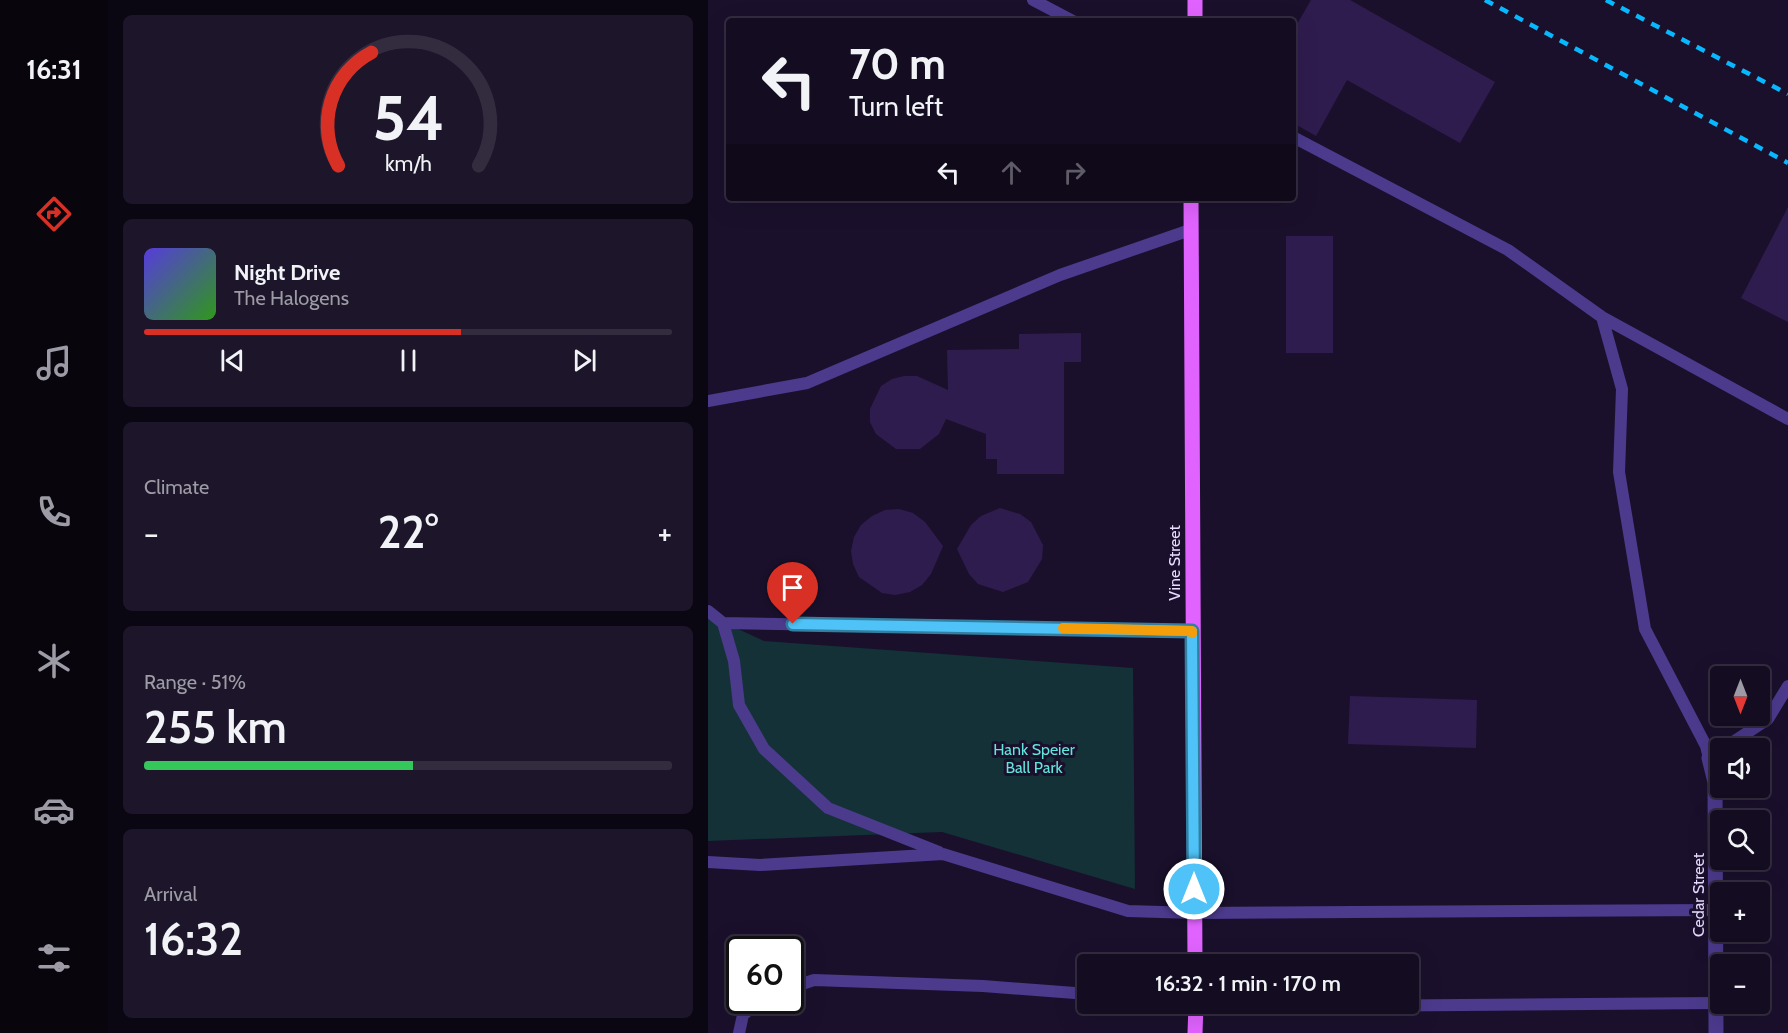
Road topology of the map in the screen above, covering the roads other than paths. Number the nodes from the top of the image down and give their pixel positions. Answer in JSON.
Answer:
{"nodes":[{"id":1,"x":1033,"y":0,"type":"edge"},
{"id":2,"x":1195,"y":0,"type":"edge"},
{"id":3,"x":1067,"y":18,"type":"edge"},
{"id":4,"x":1195,"y":18,"type":"edge"},
{"id":5,"x":1296,"y":139,"type":"edge"},
{"id":6,"x":1191,"y":201,"type":"edge"},
{"id":7,"x":1190,"y":230,"type":"junction"},
{"id":8,"x":1602,"y":317,"type":"junction"},
{"id":9,"x":708,"y":401,"type":"edge"},
{"id":10,"x":1788,"y":419,"type":"edge"},
{"id":11,"x":708,"y":611,"type":"edge"},
{"id":12,"x":723,"y":623,"type":"junction"},
{"id":13,"x":1192,"y":631,"type":"junction"},
{"id":14,"x":1788,"y":686,"type":"edge"},
{"id":15,"x":1740,"y":738,"type":"edge"},
{"id":16,"x":1710,"y":748,"type":"edge"},
{"id":17,"x":1715,"y":798,"type":"edge"},
{"id":18,"x":943,"y":854,"type":"junction"},
{"id":19,"x":708,"y":862,"type":"edge"},
{"id":20,"x":1716,"y":882,"type":"edge"},
{"id":21,"x":1710,"y":910,"type":"edge"},
{"id":22,"x":1194,"y":913,"type":"junction"},
{"id":23,"x":1195,"y":954,"type":"edge"},
{"id":24,"x":804,"y":983,"type":"edge"},
{"id":25,"x":1077,"y":993,"type":"edge"},
{"id":26,"x":1710,"y":1003,"type":"edge"},
{"id":27,"x":1419,"y":1004,"type":"edge"},
{"id":28,"x":744,"y":1014,"type":"edge"},
{"id":29,"x":1196,"y":1014,"type":"edge"},
{"id":30,"x":1716,"y":1014,"type":"edge"},
{"id":31,"x":739,"y":1033,"type":"edge"},
{"id":32,"x":1195,"y":1033,"type":"edge"},
{"id":33,"x":1716,"y":1033,"type":"edge"}],
"edges":[{"from":1,"to":3,"type":"lane"},
{"from":2,"to":4,"type":"main road"},
{"from":5,"to":8,"type":"lane"},
{"from":6,"to":7,"type":"main road","name":"Vine Street"},
{"from":7,"to":9,"type":"lane"},
{"from":7,"to":13,"type":"main road","name":"Vine Street"},
{"from":8,"to":10,"type":"lane"},
{"from":8,"to":16,"type":"lane"},
{"from":11,"to":12,"type":"lane"},
{"from":12,"to":13,"type":"lane"},
{"from":12,"to":18,"type":"lane"},
{"from":13,"to":22,"type":"main road","name":"Vine Street"},
{"from":14,"to":15,"type":"lane"},
{"from":17,"to":20,"type":"street","name":"Cedar Street"},
{"from":18,"to":19,"type":"lane"},
{"from":18,"to":22,"type":"lane"},
{"from":21,"to":22,"type":"lane"},
{"from":22,"to":23,"type":"main road","name":"Vine Street"},
{"from":24,"to":25,"type":"lane"},
{"from":26,"to":27,"type":"lane"},
{"from":28,"to":31,"type":"lane"},
{"from":29,"to":32,"type":"main road"},
{"from":30,"to":33,"type":"street","name":"Cedar Street"}]}
